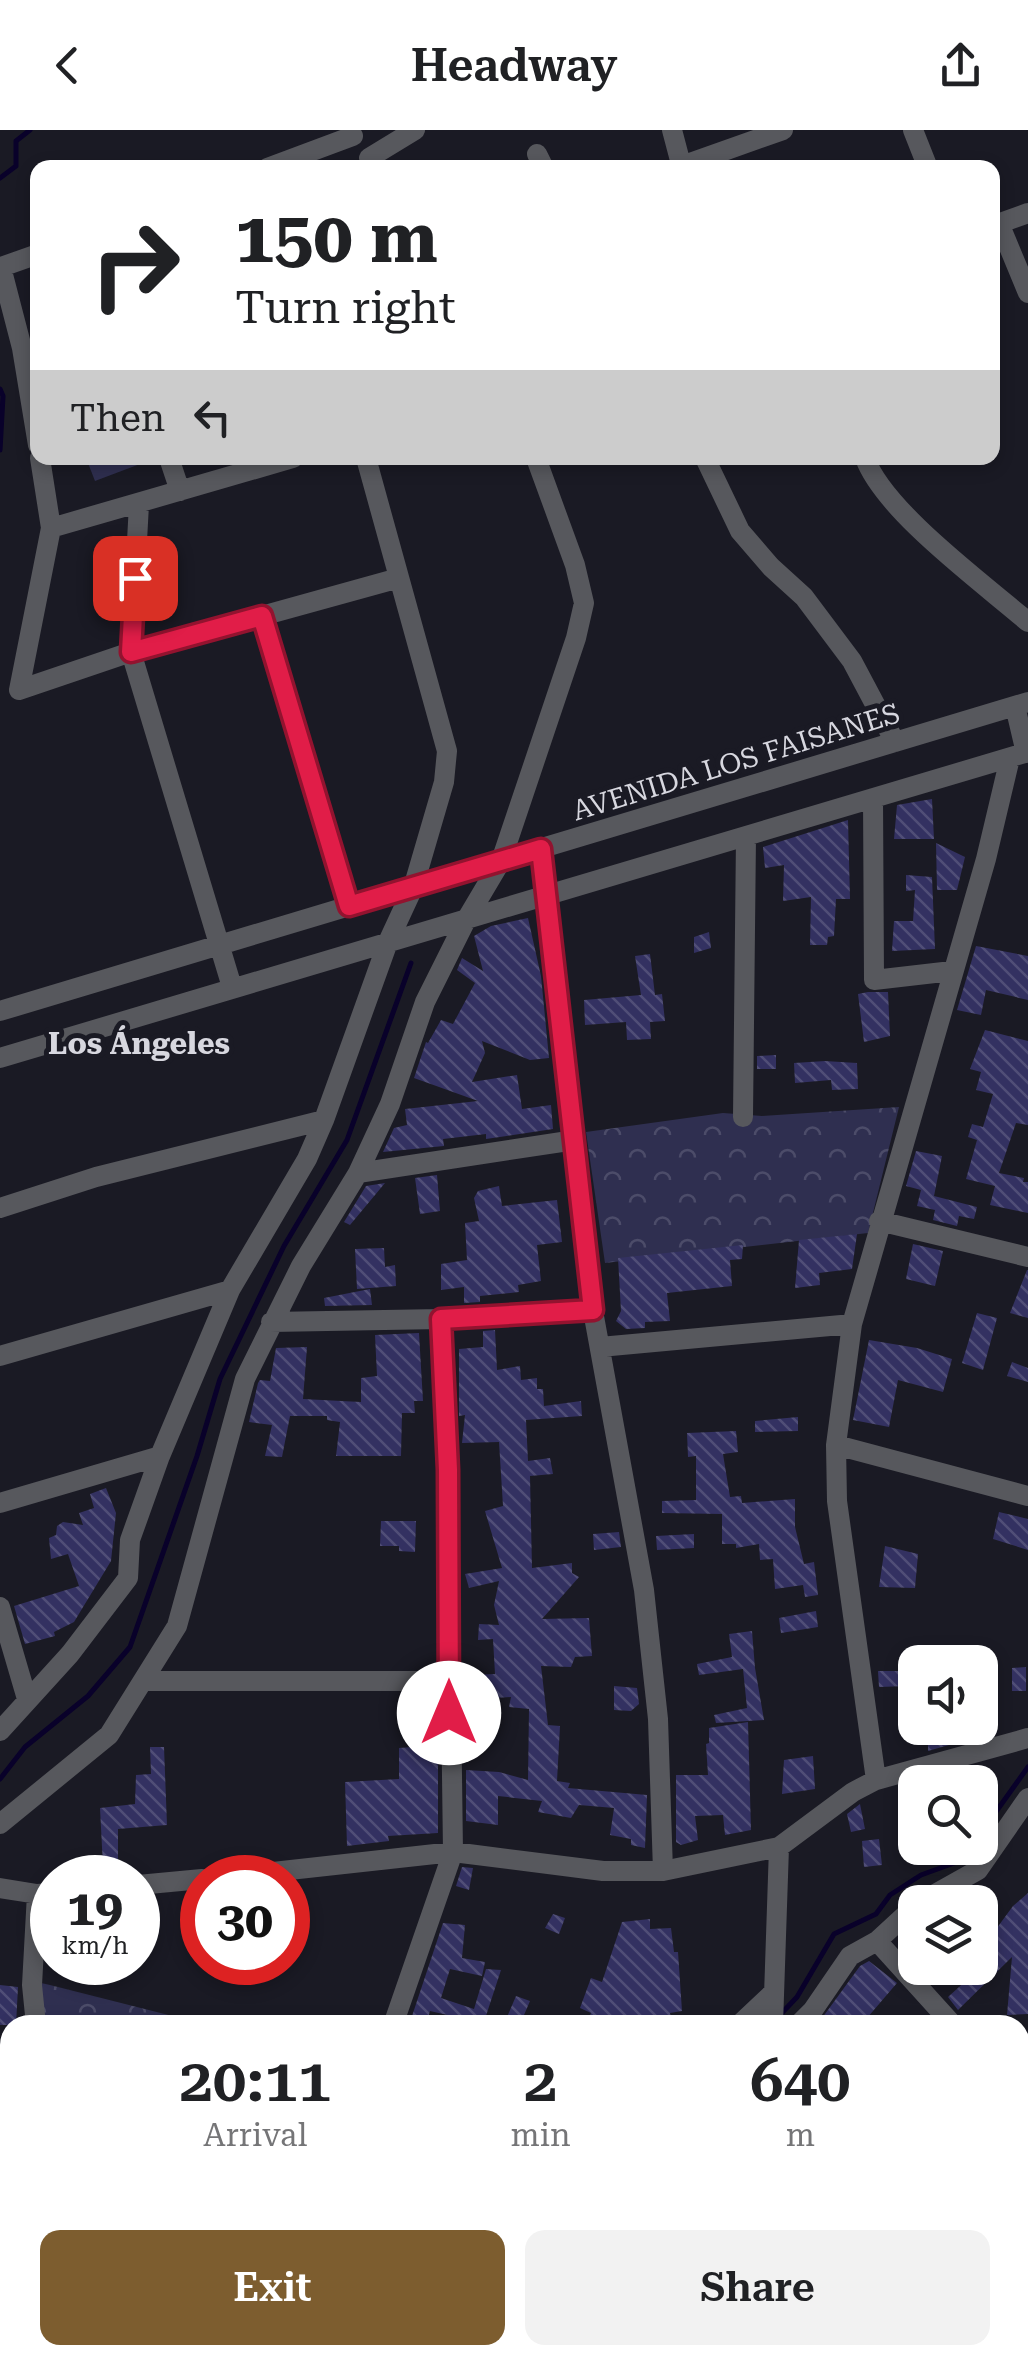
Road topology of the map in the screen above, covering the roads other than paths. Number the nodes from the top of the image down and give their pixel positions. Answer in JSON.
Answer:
{"nodes":[{"id":1,"x":415,"y":130,"type":"edge"},
{"id":2,"x":672,"y":130,"type":"edge"},
{"id":3,"x":784,"y":130,"type":"edge"},
{"id":4,"x":913,"y":130,"type":"edge"},
{"id":5,"x":351,"y":133,"type":"edge"},
{"id":6,"x":287,"y":160,"type":"edge"},
{"id":7,"x":371,"y":160,"type":"edge"},
{"id":8,"x":376,"y":160,"type":"edge"},
{"id":9,"x":679,"y":160,"type":"edge"},
{"id":10,"x":697,"y":160,"type":"edge"},
{"id":11,"x":925,"y":160,"type":"edge"},
{"id":12,"x":1028,"y":213,"type":"edge"},
{"id":13,"x":1000,"y":224,"type":"edge"},
{"id":14,"x":1000,"y":234,"type":"edge"},
{"id":15,"x":30,"y":257,"type":"edge"},
{"id":16,"x":1028,"y":293,"type":"edge"},
{"id":17,"x":30,"y":396,"type":"edge"},
{"id":18,"x":41,"y":465,"type":"edge"},
{"id":19,"x":171,"y":465,"type":"edge"},
{"id":20,"x":270,"y":465,"type":"edge"},
{"id":21,"x":368,"y":465,"type":"edge"},
{"id":22,"x":539,"y":465,"type":"edge"},
{"id":23,"x":708,"y":465,"type":"edge"},
{"id":24,"x":867,"y":465,"type":"edge"},
{"id":25,"x":180,"y":491,"type":"junction"},
{"id":26,"x":139,"y":504,"type":"junction"},
{"id":27,"x":51,"y":528,"type":"junction"},
{"id":28,"x":399,"y":578,"type":"junction"},
{"id":29,"x":262,"y":616,"type":"junction"},
{"id":30,"x":1028,"y":622,"type":"edge"},
{"id":31,"x":131,"y":652,"type":"junction"},
{"id":32,"x":1022,"y":704,"type":"edge"},
{"id":33,"x":896,"y":742,"type":"junction"},
{"id":34,"x":1021,"y":754,"type":"edge"},
{"id":35,"x":873,"y":798,"type":"junction"},
{"id":36,"x":746,"y":836,"type":"junction"},
{"id":37,"x":541,"y":849,"type":"junction"},
{"id":38,"x":502,"y":861,"type":"junction"},
{"id":39,"x":414,"y":888,"type":"junction"},
{"id":40,"x":547,"y":896,"type":"junction"},
{"id":41,"x":349,"y":906,"type":"junction"},
{"id":42,"x":466,"y":920,"type":"junction"},
{"id":43,"x":388,"y":942,"type":"junction"},
{"id":44,"x":218,"y":945,"type":"junction"},
{"id":45,"x":952,"y":971,"type":"junction"},
{"id":46,"x":232,"y":987,"type":"junction"},
{"id":47,"x":0,"y":1011,"type":"edge"},
{"id":48,"x":0,"y":1058,"type":"edge"},
{"id":49,"x":743,"y":1116,"type":"dead end"},
{"id":50,"x":324,"y":1120,"type":"junction"},
{"id":51,"x":575,"y":1140,"type":"junction"},
{"id":52,"x":358,"y":1173,"type":"junction"},
{"id":53,"x":0,"y":1208,"type":"edge"},
{"id":54,"x":880,"y":1221,"type":"junction"},
{"id":55,"x":1028,"y":1257,"type":"edge"},
{"id":56,"x":230,"y":1290,"type":"junction"},
{"id":57,"x":593,"y":1310,"type":"junction"},
{"id":58,"x":441,"y":1319,"type":"junction"},
{"id":59,"x":272,"y":1322,"type":"junction"},
{"id":60,"x":852,"y":1324,"type":"junction"},
{"id":61,"x":600,"y":1347,"type":"junction"},
{"id":62,"x":0,"y":1356,"type":"edge"},
{"id":63,"x":836,"y":1445,"type":"junction"},
{"id":64,"x":160,"y":1456,"type":"junction"},
{"id":65,"x":1028,"y":1496,"type":"edge"},
{"id":66,"x":0,"y":1503,"type":"edge"},
{"id":67,"x":0,"y":1607,"type":"edge"},
{"id":68,"x":145,"y":1681,"type":"junction"},
{"id":69,"x":449,"y":1681,"type":"junction"},
{"id":70,"x":27,"y":1700,"type":"junction"},
{"id":71,"x":0,"y":1730,"type":"edge"},
{"id":72,"x":1028,"y":1738,"type":"edge"},
{"id":73,"x":876,"y":1780,"type":"junction"},
{"id":74,"x":1028,"y":1798,"type":"edge"},
{"id":75,"x":0,"y":1824,"type":"edge"},
{"id":76,"x":780,"y":1847,"type":"junction"},
{"id":77,"x":453,"y":1852,"type":"junction"},
{"id":78,"x":310,"y":1868,"type":"edge"},
{"id":79,"x":663,"y":1871,"type":"junction"},
{"id":80,"x":952,"y":1885,"type":"edge"},
{"id":81,"x":0,"y":1888,"type":"edge"},
{"id":82,"x":30,"y":1891,"type":"edge"},
{"id":83,"x":898,"y":1922,"type":"edge"},
{"id":84,"x":878,"y":1941,"type":"junction"},
{"id":85,"x":32,"y":1985,"type":"edge"},
{"id":86,"x":774,"y":1992,"type":"junction"},
{"id":87,"x":35,"y":2015,"type":"edge"},
{"id":88,"x":396,"y":2015,"type":"edge"},
{"id":89,"x":750,"y":2015,"type":"edge"},
{"id":90,"x":773,"y":2015,"type":"edge"},
{"id":91,"x":807,"y":2015,"type":"edge"},
{"id":92,"x":945,"y":2015,"type":"edge"}],
"edges":[{"from":1,"to":8,"type":"street"},
{"from":2,"to":9,"type":"street"},
{"from":3,"to":10,"type":"street"},
{"from":4,"to":11,"type":"street"},
{"from":5,"to":6,"type":"street"},
{"from":5,"to":7,"type":"street"},
{"from":12,"to":13,"type":"street"},
{"from":14,"to":16,"type":"street"},
{"from":15,"to":17,"type":"street"},
{"from":18,"to":27,"type":"street"},
{"from":19,"to":25,"type":"street"},
{"from":20,"to":25,"type":"street"},
{"from":21,"to":28,"type":"street"},
{"from":22,"to":38,"type":"street"},
{"from":23,"to":33,"type":"street"},
{"from":24,"to":30,"type":"street"},
{"from":25,"to":26,"type":"street"},
{"from":26,"to":27,"type":"street"},
{"from":26,"to":31,"type":"street"},
{"from":27,"to":31,"type":"street"},
{"from":28,"to":29,"type":"street"},
{"from":28,"to":39,"type":"street"},
{"from":29,"to":31,"type":"street"},
{"from":29,"to":41,"type":"street"},
{"from":31,"to":44,"type":"street"},
{"from":32,"to":33,"type":"street","name":"AVENIDA LOS FAISANES"},
{"from":32,"to":34,"type":"street"},
{"from":33,"to":37,"type":"street","name":"AVENIDA LOS FAISANES"},
{"from":34,"to":35,"type":"street"},
{"from":34,"to":45,"type":"street"},
{"from":35,"to":36,"type":"street"},
{"from":35,"to":45,"type":"street"},
{"from":36,"to":40,"type":"street"},
{"from":36,"to":49,"type":"street"},
{"from":37,"to":38,"type":"street","name":"AVENIDA LOS FAISANES"},
{"from":37,"to":40,"type":"street"},
{"from":38,"to":39,"type":"street","name":"AVENIDA LOS FAISANES"},
{"from":38,"to":42,"type":"street"},
{"from":39,"to":41,"type":"street","name":"AVENIDA LOS FAISANES"},
{"from":39,"to":43,"type":"street"},
{"from":40,"to":42,"type":"street"},
{"from":40,"to":51,"type":"street"},
{"from":41,"to":44,"type":"street","name":"AVENIDA LOS FAISANES"},
{"from":42,"to":43,"type":"street"},
{"from":42,"to":52,"type":"street"},
{"from":43,"to":46,"type":"street"},
{"from":43,"to":50,"type":"street"},
{"from":44,"to":46,"type":"street"},
{"from":44,"to":47,"type":"street","name":"AVENIDA LOS FAISANES"},
{"from":45,"to":54,"type":"street"},
{"from":46,"to":48,"type":"street"},
{"from":50,"to":53,"type":"street"},
{"from":50,"to":56,"type":"street"},
{"from":51,"to":52,"type":"street"},
{"from":51,"to":57,"type":"street"},
{"from":52,"to":59,"type":"street"},
{"from":54,"to":55,"type":"street"},
{"from":54,"to":60,"type":"street"},
{"from":56,"to":62,"type":"street"},
{"from":56,"to":64,"type":"street"},
{"from":57,"to":58,"type":"street"},
{"from":57,"to":61,"type":"street"},
{"from":58,"to":59,"type":"street"},
{"from":58,"to":69,"type":"street"},
{"from":59,"to":68,"type":"street"},
{"from":60,"to":61,"type":"street"},
{"from":60,"to":63,"type":"street"},
{"from":61,"to":79,"type":"street"},
{"from":63,"to":65,"type":"street"},
{"from":63,"to":73,"type":"street"},
{"from":64,"to":66,"type":"street"},
{"from":64,"to":70,"type":"street"},
{"from":67,"to":70,"type":"street"},
{"from":68,"to":69,"type":"street"},
{"from":68,"to":75,"type":"street"},
{"from":69,"to":77,"type":"street"},
{"from":70,"to":71,"type":"street"},
{"from":72,"to":73,"type":"street"},
{"from":73,"to":76,"type":"street"},
{"from":74,"to":80,"type":"street"},
{"from":76,"to":79,"type":"street"},
{"from":76,"to":86,"type":"street"},
{"from":77,"to":78,"type":"street"},
{"from":77,"to":79,"type":"street"},
{"from":77,"to":88,"type":"street"},
{"from":81,"to":82,"type":"street"},
{"from":83,"to":84,"type":"street"},
{"from":84,"to":91,"type":"street"},
{"from":84,"to":92,"type":"street"},
{"from":85,"to":87,"type":"street"},
{"from":86,"to":89,"type":"street"},
{"from":86,"to":90,"type":"street"}]}
